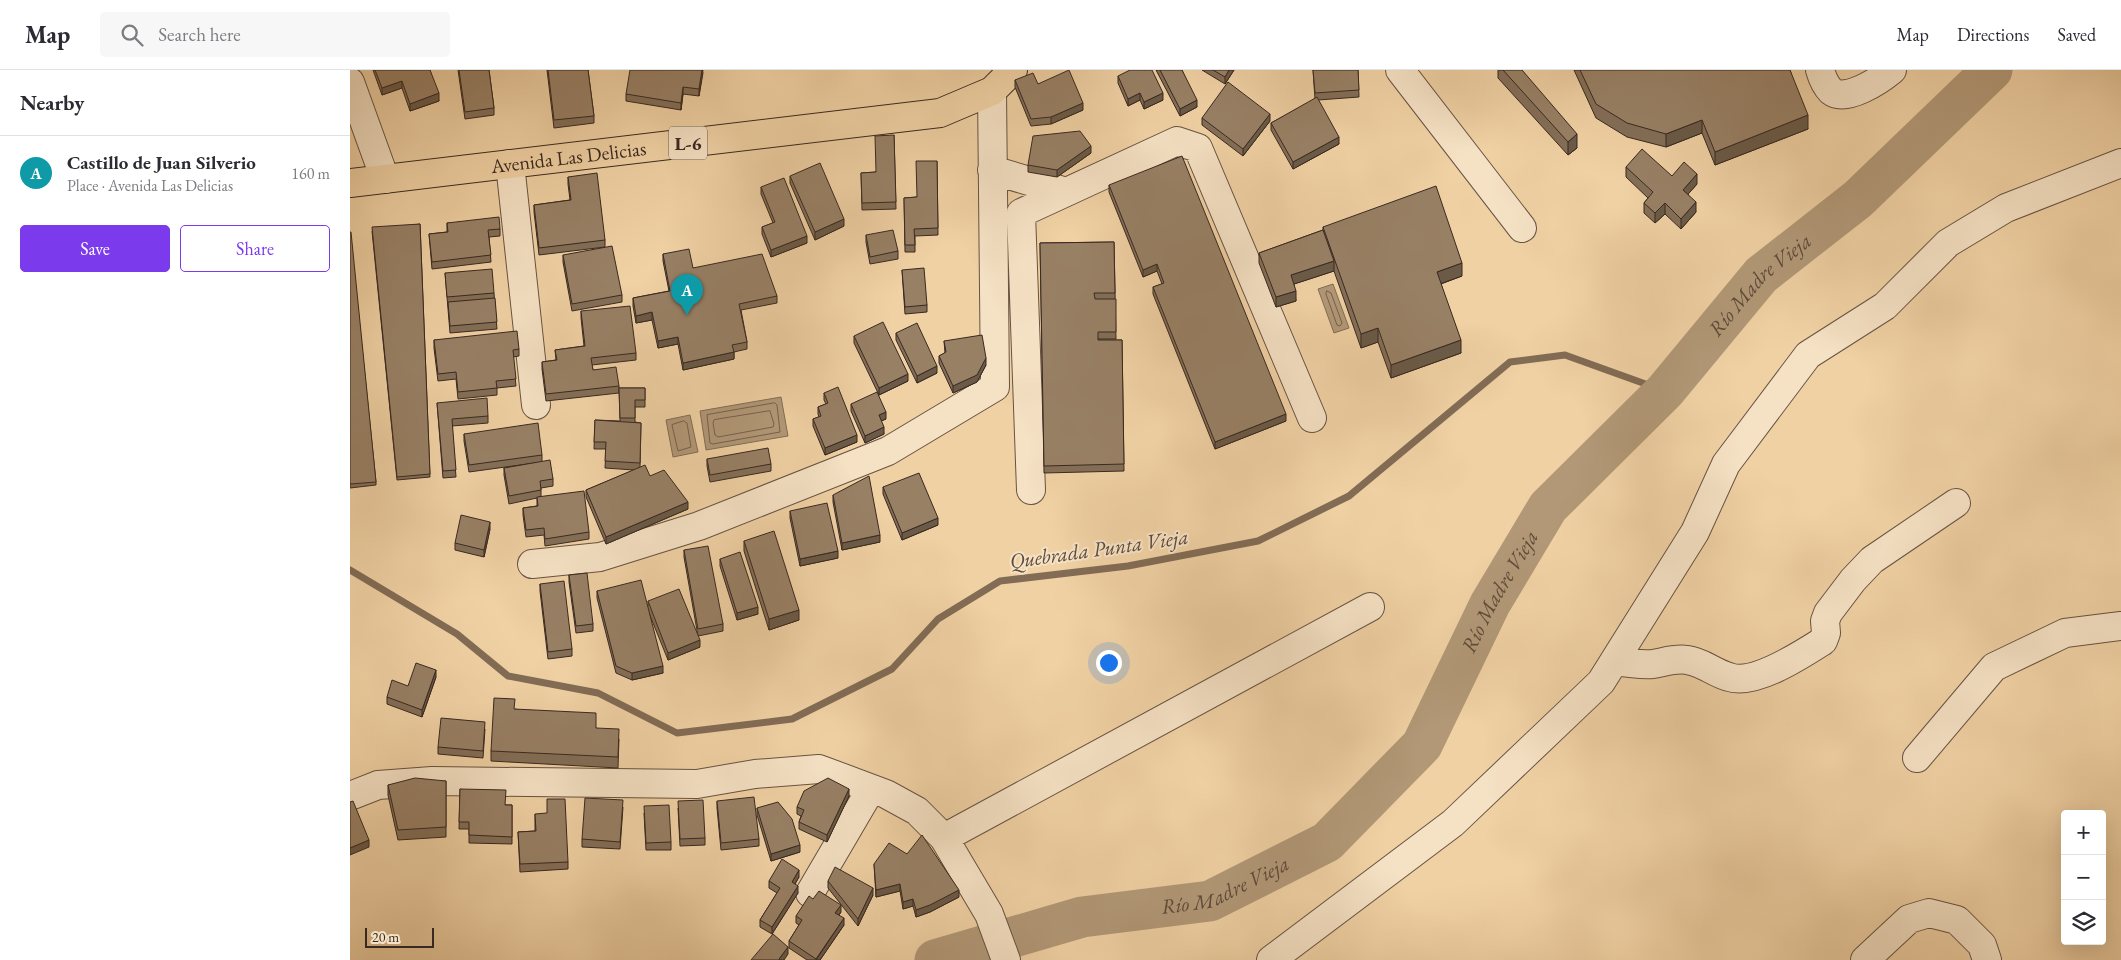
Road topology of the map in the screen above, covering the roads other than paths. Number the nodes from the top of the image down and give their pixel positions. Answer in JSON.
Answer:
{"nodes":[{"id":1,"x":1013,"y":70,"type":"edge"},
{"id":2,"x":1400,"y":70,"type":"edge"},
{"id":3,"x":1820,"y":70,"type":"edge"},
{"id":4,"x":1892,"y":70,"type":"edge"},
{"id":5,"x":350,"y":82,"type":"edge"},
{"id":6,"x":992,"y":91,"type":"junction"},
{"id":7,"x":2121,"y":163,"type":"edge"},
{"id":8,"x":510,"y":164,"type":"junction"},
{"id":9,"x":992,"y":170,"type":"junction"},
{"id":10,"x":385,"y":179,"type":"junction"},
{"id":11,"x":350,"y":184,"type":"edge"},
{"id":12,"x":1066,"y":192,"type":"junction"},
{"id":13,"x":1522,"y":228,"type":"dead end"},
{"id":14,"x":536,"y":405,"type":"dead end"},
{"id":15,"x":1312,"y":418,"type":"dead end"},
{"id":16,"x":1031,"y":490,"type":"dead end"},
{"id":17,"x":1956,"y":504,"type":"dead end"},
{"id":18,"x":532,"y":564,"type":"dead end"},
{"id":19,"x":1370,"y":608,"type":"dead end"},
{"id":20,"x":2121,"y":626,"type":"edge"},
{"id":21,"x":1615,"y":661,"type":"junction"},
{"id":22,"x":1917,"y":758,"type":"dead end"},
{"id":23,"x":871,"y":789,"type":"junction"},
{"id":24,"x":350,"y":796,"type":"edge"},
{"id":25,"x":944,"y":838,"type":"junction"},
{"id":26,"x":810,"y":893,"type":"dead end"},
{"id":27,"x":1005,"y":958,"type":"edge"},
{"id":28,"x":1270,"y":960,"type":"edge"},
{"id":29,"x":1865,"y":960,"type":"edge"},
{"id":30,"x":1987,"y":960,"type":"edge"}],
"edges":[{"from":1,"to":6,"type":"main road","name":"Avenida Las Delicias","number":"L-6"},
{"from":2,"to":13,"type":"street"},
{"from":3,"to":4,"type":"street"},
{"from":5,"to":10,"type":"street"},
{"from":6,"to":8,"type":"main road","name":"Avenida Las Delicias","number":"L-6"},
{"from":6,"to":9,"type":"street"},
{"from":7,"to":21,"type":"street"},
{"from":8,"to":10,"type":"main road","name":"Avenida Las Delicias","number":"L-6"},
{"from":8,"to":14,"type":"street"},
{"from":9,"to":12,"type":"street"},
{"from":9,"to":18,"type":"street"},
{"from":10,"to":11,"type":"main road","name":"Avenida Las Delicias","number":"L-6"},
{"from":12,"to":15,"type":"street"},
{"from":12,"to":16,"type":"street"},
{"from":17,"to":21,"type":"street"},
{"from":19,"to":25,"type":"street"},
{"from":20,"to":22,"type":"street"},
{"from":21,"to":28,"type":"street"},
{"from":23,"to":24,"type":"street"},
{"from":23,"to":25,"type":"street"},
{"from":23,"to":26,"type":"street"},
{"from":25,"to":27,"type":"street"},
{"from":29,"to":30,"type":"street"}]}
